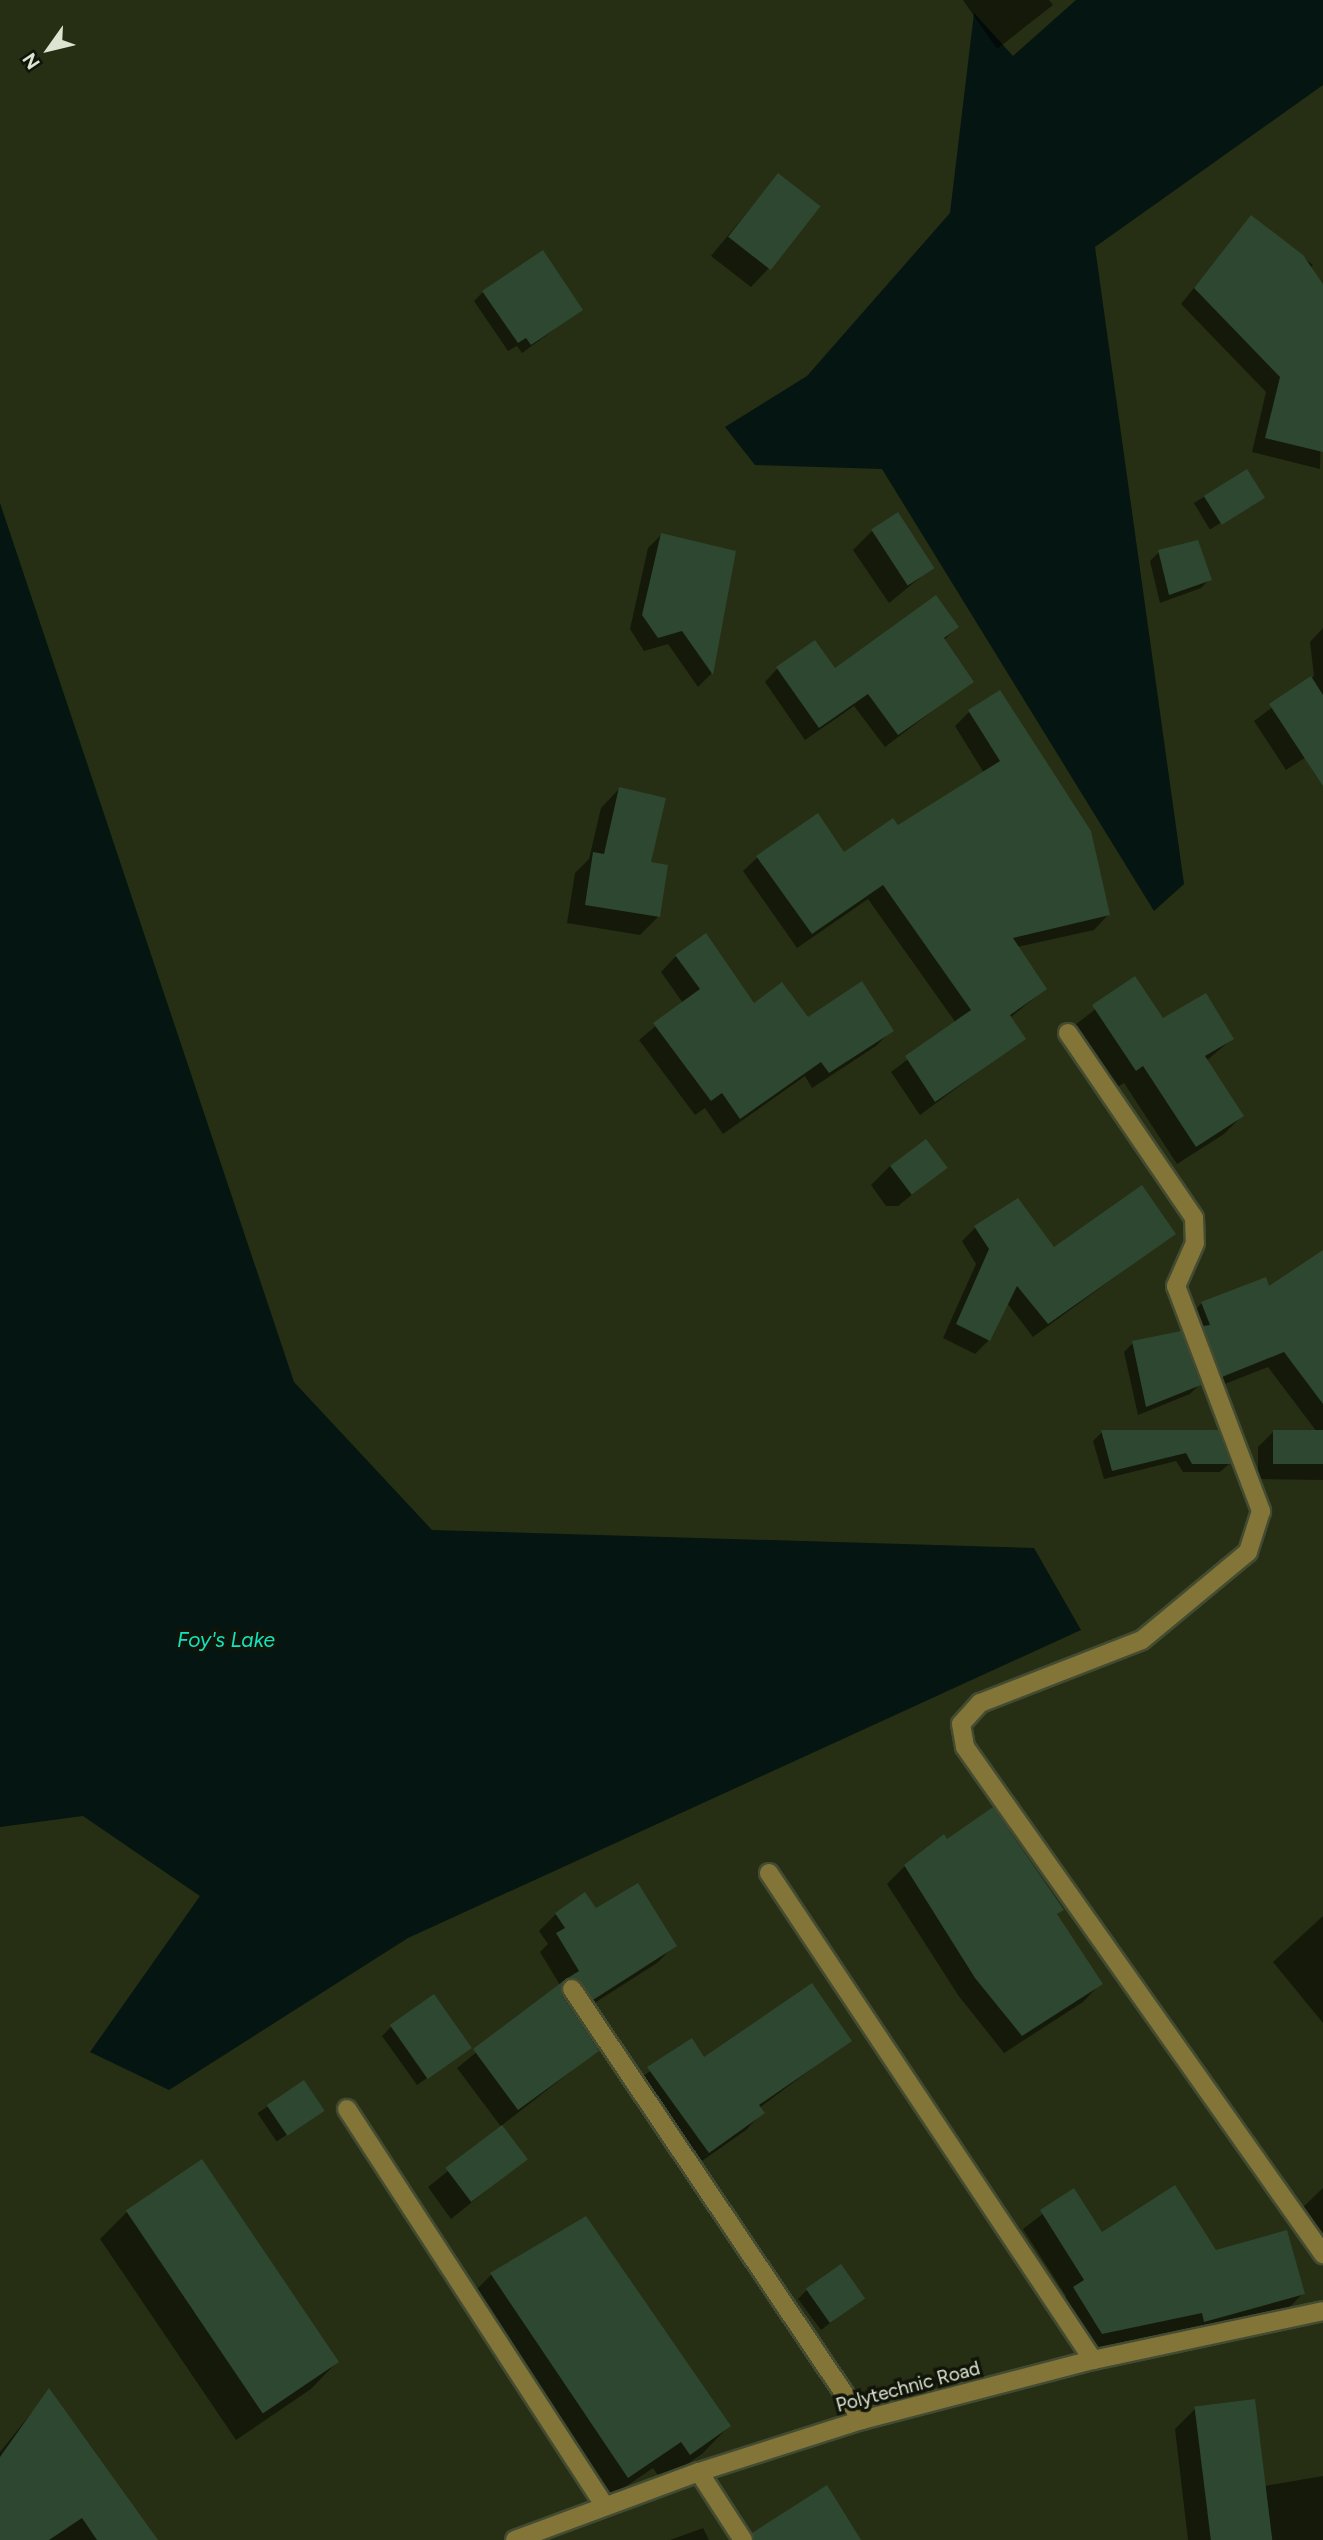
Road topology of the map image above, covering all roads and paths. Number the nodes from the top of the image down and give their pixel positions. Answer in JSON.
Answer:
{"nodes":[{"id":1,"x":1068,"y":1033,"type":"dead end"},
{"id":2,"x":769,"y":1873,"type":"dead end"},
{"id":3,"x":572,"y":1989,"type":"dead end"},
{"id":4,"x":347,"y":2109,"type":"dead end"},
{"id":5,"x":1323,"y":2254,"type":"edge"},
{"id":6,"x":1323,"y":2311,"type":"edge"},
{"id":7,"x":1093,"y":2360,"type":"junction"},
{"id":8,"x":862,"y":2420,"type":"junction"},
{"id":9,"x":699,"y":2472,"type":"junction"},
{"id":10,"x":605,"y":2506,"type":"junction"},
{"id":11,"x":515,"y":2540,"type":"edge"},
{"id":12,"x":743,"y":2540,"type":"edge"}],
"edges":[{"from":1,"to":5,"type":"street"},
{"from":2,"to":7,"type":"street"},
{"from":3,"to":8,"type":"street"},
{"from":4,"to":10,"type":"street"},
{"from":6,"to":7,"type":"street","name":"Polytechnic Road"},
{"from":7,"to":8,"type":"street","name":"Polytechnic Road"},
{"from":8,"to":9,"type":"street","name":"Polytechnic Road"},
{"from":9,"to":10,"type":"street","name":"Polytechnic Road"},
{"from":9,"to":12,"type":"street"},
{"from":10,"to":11,"type":"street","name":"Polytechnic Road"}]}
